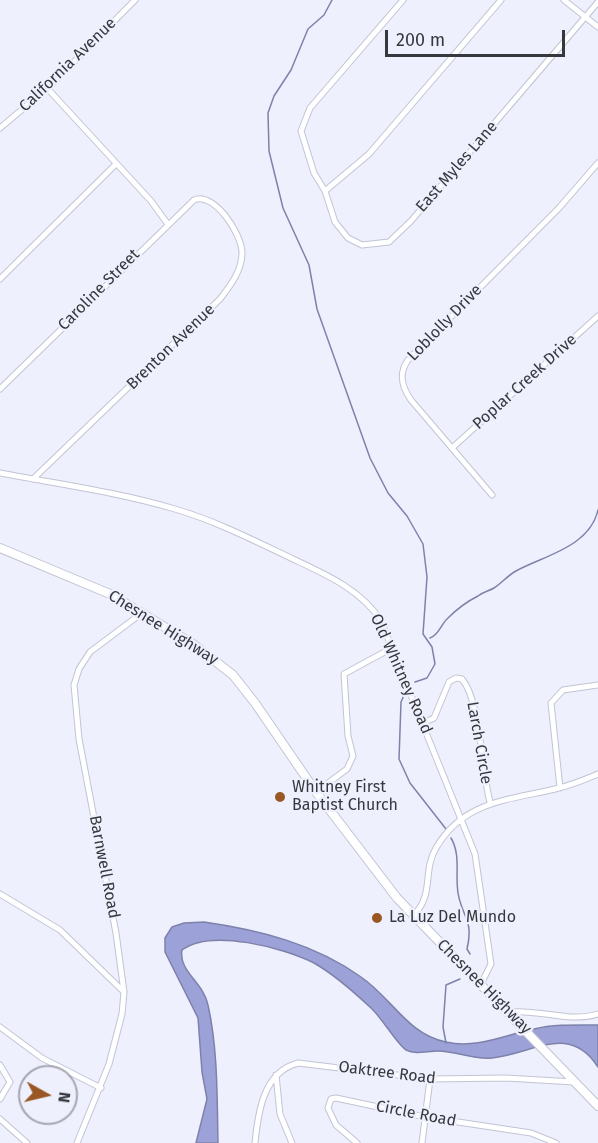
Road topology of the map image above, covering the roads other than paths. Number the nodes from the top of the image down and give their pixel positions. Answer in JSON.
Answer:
{"nodes":[{"id":1,"x":135,"y":0,"type":"edge"},
{"id":2,"x":403,"y":0,"type":"edge"},
{"id":3,"x":501,"y":0,"type":"edge"},
{"id":4,"x":564,"y":0,"type":"edge"},
{"id":5,"x":598,"y":2,"type":"edge"},
{"id":6,"x":585,"y":18,"type":"junction"},
{"id":7,"x":598,"y":27,"type":"edge"},
{"id":8,"x":47,"y":88,"type":"junction"},
{"id":9,"x":0,"y":128,"type":"edge"},
{"id":10,"x":598,"y":163,"type":"edge"},
{"id":11,"x":117,"y":164,"type":"junction"},
{"id":12,"x":325,"y":191,"type":"junction"},
{"id":13,"x":202,"y":198,"type":"joint"},
{"id":14,"x":167,"y":223,"type":"junction"},
{"id":15,"x":0,"y":279,"type":"edge"},
{"id":16,"x":598,"y":316,"type":"edge"},
{"id":17,"x":0,"y":388,"type":"edge"},
{"id":18,"x":452,"y":448,"type":"junction"},
{"id":19,"x":0,"y":473,"type":"edge"},
{"id":20,"x":33,"y":479,"type":"junction"},
{"id":21,"x":492,"y":495,"type":"dead end"},
{"id":22,"x":0,"y":548,"type":"edge"},
{"id":23,"x":142,"y":613,"type":"junction"},
{"id":24,"x":390,"y":649,"type":"junction"},
{"id":25,"x":598,"y":685,"type":"edge"},
{"id":26,"x":423,"y":723,"type":"junction"},
{"id":27,"x":598,"y":774,"type":"edge"},
{"id":28,"x":560,"y":788,"type":"junction"},
{"id":29,"x":316,"y":792,"type":"junction"},
{"id":30,"x":490,"y":802,"type":"junction"},
{"id":31,"x":463,"y":819,"type":"junction"},
{"id":32,"x":0,"y":894,"type":"edge"},
{"id":33,"x":413,"y":916,"type":"junction"},
{"id":34,"x":481,"y":984,"type":"junction"},
{"id":35,"x":124,"y":992,"type":"junction"},
{"id":36,"x":510,"y":1012,"type":"junction"},
{"id":37,"x":598,"y":1014,"type":"edge"},
{"id":38,"x":0,"y":1027,"type":"edge"},
{"id":39,"x":0,"y":1065,"type":"edge"},
{"id":40,"x":276,"y":1075,"type":"junction"},
{"id":41,"x":430,"y":1079,"type":"junction"},
{"id":42,"x":574,"y":1082,"type":"junction"},
{"id":43,"x":101,"y":1088,"type":"junction"},
{"id":44,"x":0,"y":1099,"type":"edge"},
{"id":45,"x":598,"y":1106,"type":"edge"},
{"id":46,"x":425,"y":1117,"type":"junction"},
{"id":47,"x":0,"y":1119,"type":"edge"},
{"id":48,"x":27,"y":1143,"type":"edge"},
{"id":49,"x":77,"y":1143,"type":"edge"},
{"id":50,"x":255,"y":1143,"type":"edge"},
{"id":51,"x":292,"y":1143,"type":"edge"},
{"id":52,"x":357,"y":1143,"type":"edge"},
{"id":53,"x":422,"y":1143,"type":"edge"},
{"id":54,"x":556,"y":1143,"type":"edge"}],
"edges":[{"from":1,"to":8,"type":"street","name":"California Avenue"},
{"from":2,"to":12,"type":"street","name":"East Myles Lane"},
{"from":3,"to":12,"type":"street"},
{"from":4,"to":6,"type":"street"},
{"from":5,"to":6,"type":"street","name":"East Myles Lane"},
{"from":6,"to":7,"type":"street"},
{"from":6,"to":12,"type":"street","name":"East Myles Lane"},
{"from":8,"to":9,"type":"street","name":"California Avenue"},
{"from":8,"to":11,"type":"street"},
{"from":10,"to":18,"type":"street","name":"Loblolly Drive"},
{"from":11,"to":14,"type":"street"},
{"from":11,"to":15,"type":"street"},
{"from":13,"to":14,"type":"street","name":"Caroline Street"},
{"from":13,"to":20,"type":"street","name":"Brenton Avenue"},
{"from":14,"to":17,"type":"street","name":"Caroline Street"},
{"from":16,"to":18,"type":"street","name":"Poplar Creek Drive"},
{"from":18,"to":21,"type":"street","name":"Loblolly Drive"},
{"from":19,"to":20,"type":"street","name":"Old Whitney Road"},
{"from":20,"to":24,"type":"street","name":"Old Whitney Road"},
{"from":22,"to":23,"type":"main road","name":"Chesnee Highway"},
{"from":23,"to":29,"type":"main road","name":"Chesnee Highway"},
{"from":23,"to":35,"type":"street","name":"Barnwell Road"},
{"from":24,"to":26,"type":"street","name":"Old Whitney Road"},
{"from":24,"to":29,"type":"street"},
{"from":25,"to":28,"type":"street"},
{"from":26,"to":30,"type":"street","name":"Larch Circle"},
{"from":26,"to":31,"type":"street","name":"Old Whitney Road"},
{"from":27,"to":28,"type":"street"},
{"from":28,"to":30,"type":"street"},
{"from":29,"to":33,"type":"main road","name":"Chesnee Highway"},
{"from":30,"to":31,"type":"street"},
{"from":31,"to":33,"type":"street"},
{"from":31,"to":34,"type":"street","name":"Old Whitney Road"},
{"from":32,"to":35,"type":"street"},
{"from":33,"to":34,"type":"main road","name":"Chesnee Highway"},
{"from":34,"to":36,"type":"main road","name":"Chesnee Highway"},
{"from":35,"to":43,"type":"street","name":"Barnwell Road"},
{"from":36,"to":37,"type":"street"},
{"from":36,"to":42,"type":"main road","name":"Chesnee Highway"},
{"from":38,"to":43,"type":"street"},
{"from":39,"to":44,"type":"street"},
{"from":40,"to":41,"type":"street","name":"Oaktree Road"},
{"from":40,"to":50,"type":"street"},
{"from":40,"to":51,"type":"street"},
{"from":41,"to":42,"type":"street","name":"Oaktree Road"},
{"from":41,"to":46,"type":"street"},
{"from":42,"to":45,"type":"main road","name":"Chesnee Highway"},
{"from":43,"to":49,"type":"street","name":"Barnwell Road"},
{"from":46,"to":52,"type":"street","name":"Circle Road"},
{"from":46,"to":53,"type":"street"},
{"from":46,"to":54,"type":"street","name":"Circle Road"},
{"from":47,"to":48,"type":"street"}]}
